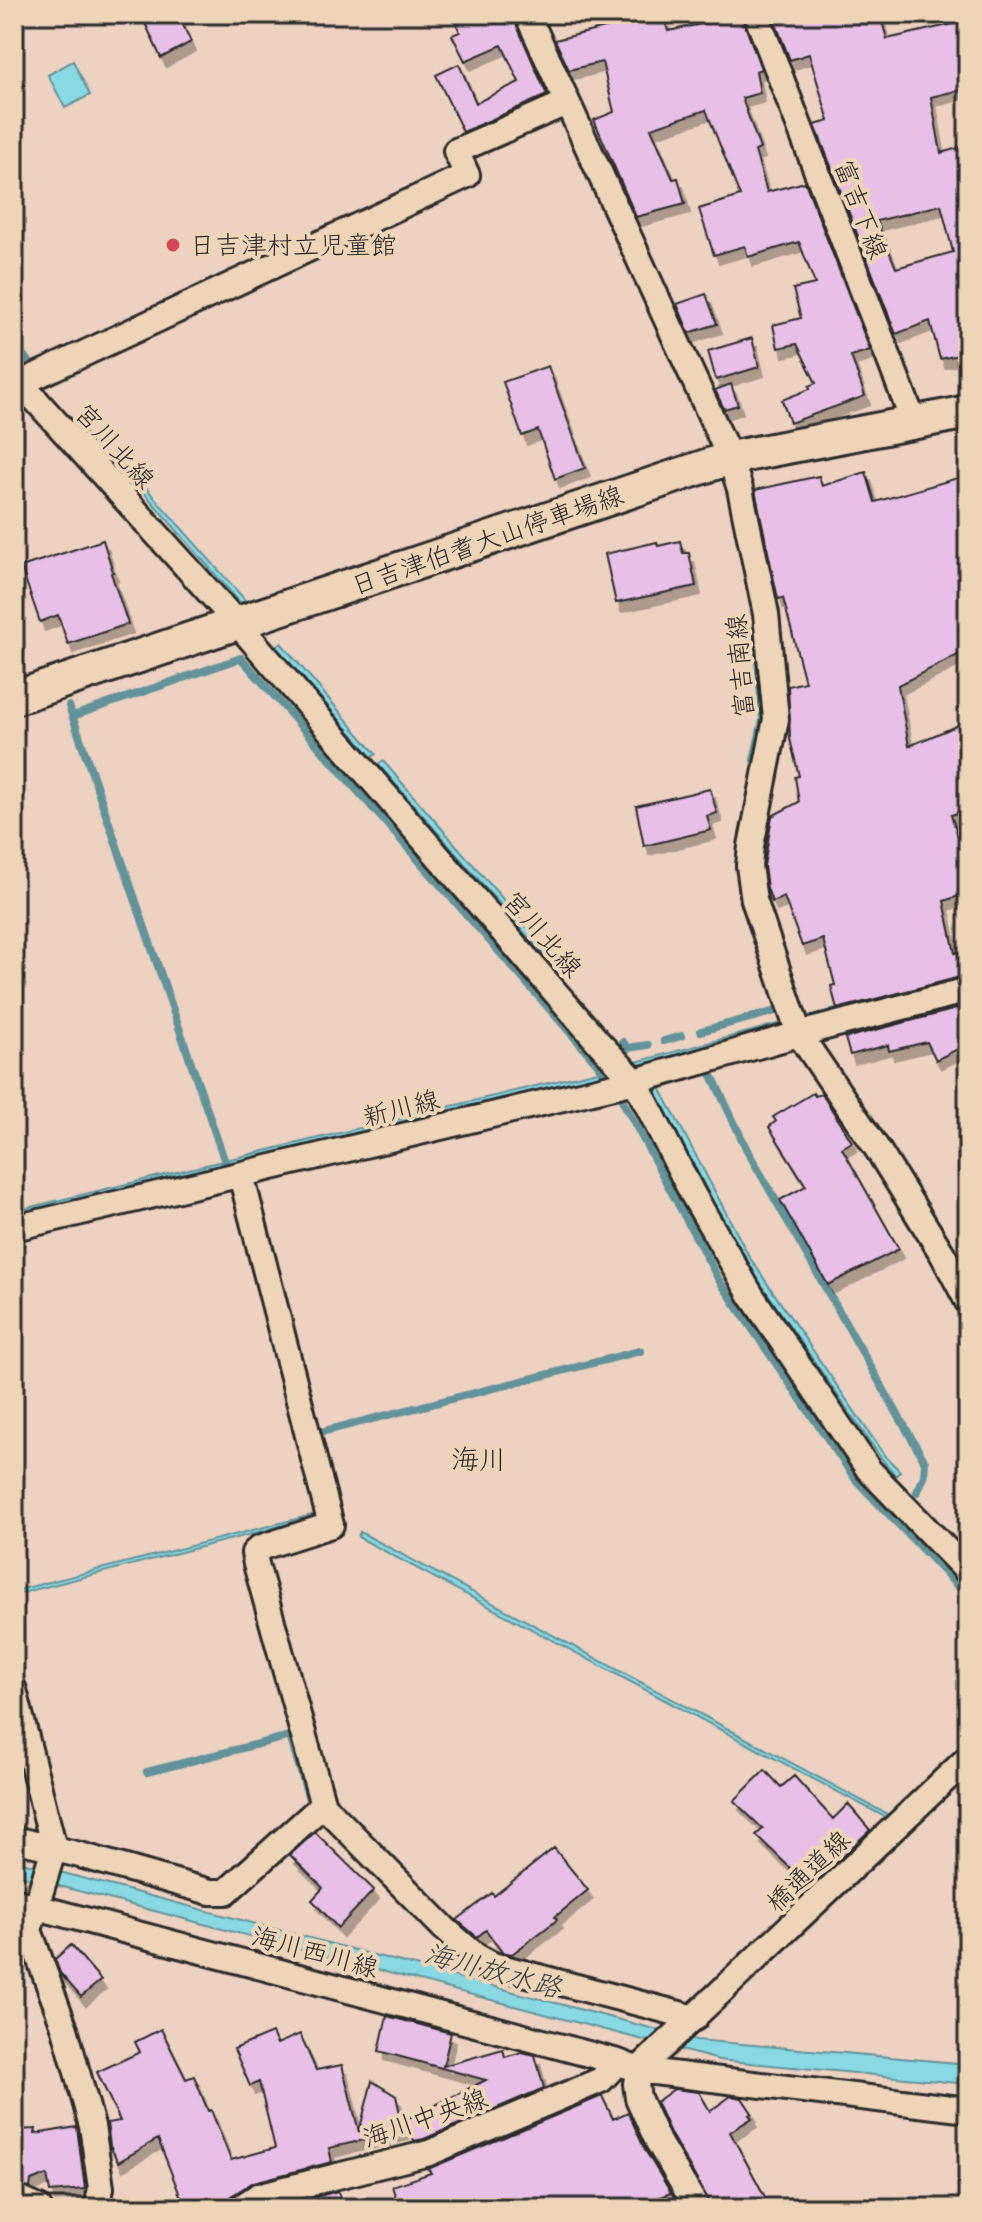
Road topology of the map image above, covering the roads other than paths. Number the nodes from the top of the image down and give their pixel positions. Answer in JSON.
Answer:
{"nodes":[{"id":1,"x":527,"y":14,"type":"edge"},
{"id":2,"x":756,"y":14,"type":"edge"},
{"id":3,"x":566,"y":103,"type":"junction"},
{"id":4,"x":17,"y":380,"type":"edge"},
{"id":5,"x":968,"y":412,"type":"edge"},
{"id":6,"x":914,"y":423,"type":"junction"},
{"id":7,"x":730,"y":458,"type":"junction"},
{"id":8,"x":238,"y":624,"type":"junction"},
{"id":9,"x":14,"y":698,"type":"edge"},
{"id":10,"x":968,"y":990,"type":"edge"},
{"id":11,"x":799,"y":1034,"type":"junction"},
{"id":12,"x":635,"y":1081,"type":"junction"},
{"id":13,"x":241,"y":1175,"type":"junction"},
{"id":14,"x":14,"y":1228,"type":"edge"},
{"id":15,"x":968,"y":1302,"type":"edge"},
{"id":16,"x":968,"y":1572,"type":"edge"},
{"id":17,"x":14,"y":1690,"type":"edge"},
{"id":18,"x":968,"y":1758,"type":"edge"},
{"id":19,"x":323,"y":1805,"type":"junction"},
{"id":20,"x":14,"y":1839,"type":"edge"},
{"id":21,"x":53,"y":1854,"type":"junction"},
{"id":22,"x":30,"y":1902,"type":"edge"},
{"id":23,"x":691,"y":2022,"type":"junction"},
{"id":24,"x":637,"y":2062,"type":"junction"},
{"id":25,"x":968,"y":2110,"type":"edge"},
{"id":26,"x":14,"y":2201,"type":"edge"},
{"id":27,"x":688,"y":2205,"type":"edge"},
{"id":28,"x":39,"y":2208,"type":"edge"},
{"id":29,"x":97,"y":2208,"type":"edge"},
{"id":30,"x":240,"y":2208,"type":"edge"}],
"edges":[{"from":1,"to":3,"type":"street","name":"富吉南線"},
{"from":2,"to":6,"type":"street","name":"富吉下線"},
{"from":3,"to":4,"type":"street"},
{"from":3,"to":7,"type":"street","name":"富吉南線"},
{"from":4,"to":8,"type":"street","name":"宮川北線"},
{"from":5,"to":6,"type":"main road","name":"日吉津伯耆大山停車場線"},
{"from":6,"to":7,"type":"main road","name":"日吉津伯耆大山停車場線"},
{"from":7,"to":8,"type":"main road","name":"日吉津伯耆大山停車場線"},
{"from":7,"to":11,"type":"street","name":"富吉南線"},
{"from":8,"to":9,"type":"main road","name":"日吉津伯耆大山停車場線"},
{"from":8,"to":12,"type":"street","name":"宮川北線"},
{"from":10,"to":11,"type":"street","name":"新川線"},
{"from":11,"to":12,"type":"street","name":"新川線"},
{"from":11,"to":15,"type":"street","name":"富吉南線"},
{"from":12,"to":13,"type":"street","name":"新川線"},
{"from":12,"to":16,"type":"street","name":"宮川北線"},
{"from":13,"to":14,"type":"street","name":"新川線"},
{"from":13,"to":19,"type":"street"},
{"from":17,"to":21,"type":"street"},
{"from":18,"to":23,"type":"street","name":"橋通道線"},
{"from":19,"to":21,"type":"street"},
{"from":19,"to":23,"type":"street"},
{"from":20,"to":21,"type":"street"},
{"from":21,"to":22,"type":"street"},
{"from":22,"to":24,"type":"street","name":"海川西川線"},
{"from":22,"to":29,"type":"street"},
{"from":23,"to":24,"type":"street","name":"橋通道線"},
{"from":24,"to":25,"type":"street","name":"海川西川線"},
{"from":24,"to":27,"type":"street"},
{"from":24,"to":30,"type":"street","name":"海川中央線"},
{"from":26,"to":28,"type":"street"}]}
